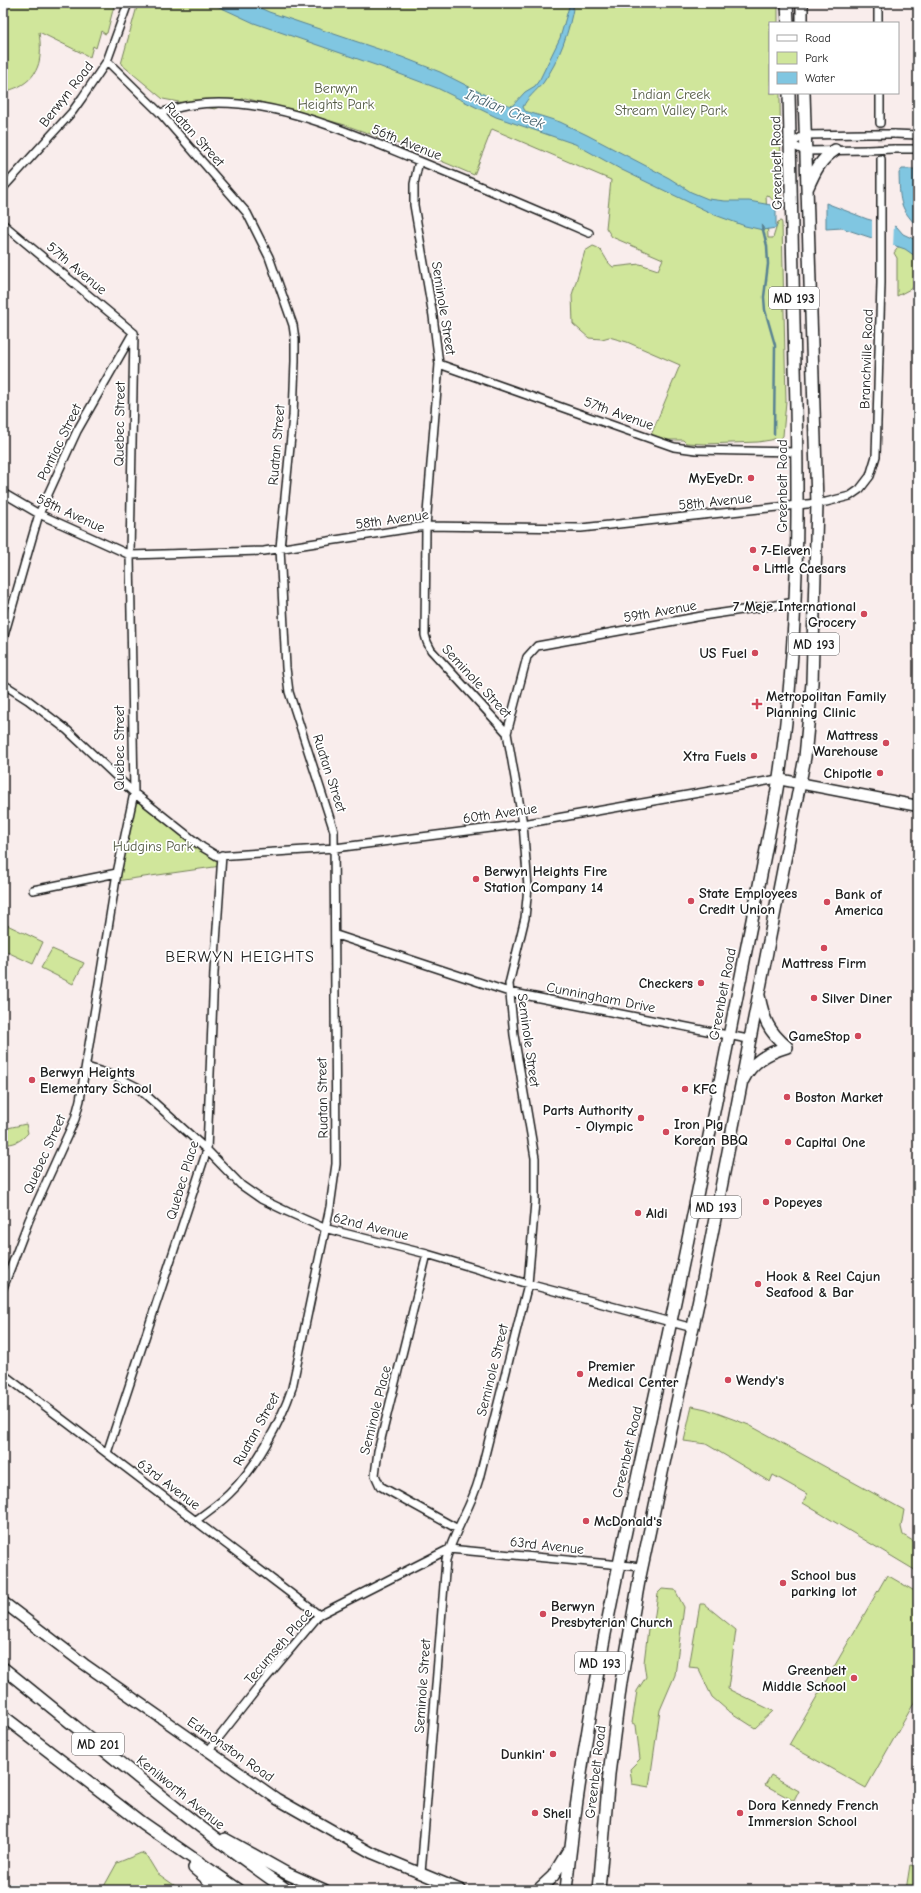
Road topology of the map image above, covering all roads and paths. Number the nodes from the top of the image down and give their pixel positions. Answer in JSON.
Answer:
{"nodes":[{"id":1,"x":128,"y":3,"type":"edge"},
{"id":2,"x":787,"y":3,"type":"edge"},
{"id":3,"x":802,"y":3,"type":"edge"},
{"id":4,"x":878,"y":3,"type":"edge"},
{"id":5,"x":788,"y":22,"type":"edge"},
{"id":6,"x":802,"y":22,"type":"edge"},
{"id":7,"x":878,"y":22,"type":"edge"},
{"id":8,"x":107,"y":61,"type":"junction"},
{"id":9,"x":789,"y":94,"type":"edge"},
{"id":10,"x":804,"y":94,"type":"edge"},
{"id":11,"x":880,"y":94,"type":"edge"},
{"id":12,"x":160,"y":113,"type":"junction"},
{"id":13,"x":880,"y":123,"type":"tunnel mouth"},
{"id":14,"x":805,"y":135,"type":"junction"},
{"id":15,"x":918,"y":135,"type":"edge"},
{"id":16,"x":790,"y":144,"type":"junction"},
{"id":17,"x":918,"y":149,"type":"edge"},
{"id":18,"x":835,"y":150,"type":"junction"},
{"id":19,"x":805,"y":151,"type":"junction"},
{"id":20,"x":881,"y":159,"type":"tunnel mouth"},
{"id":21,"x":419,"y":161,"type":"junction"},
{"id":22,"x":3,"y":188,"type":"edge"},
{"id":23,"x":807,"y":191,"type":"junction"},
{"id":24,"x":3,"y":224,"type":"edge"},
{"id":25,"x":589,"y":233,"type":"dead end"},
{"id":26,"x":134,"y":333,"type":"junction"},
{"id":27,"x":439,"y":364,"type":"junction"},
{"id":28,"x":797,"y":452,"type":"junction"},
{"id":29,"x":3,"y":493,"type":"edge"},
{"id":30,"x":817,"y":503,"type":"junction"},
{"id":31,"x":798,"y":505,"type":"junction"},
{"id":32,"x":39,"y":514,"type":"junction"},
{"id":33,"x":426,"y":526,"type":"junction"},
{"id":34,"x":280,"y":548,"type":"junction"},
{"id":35,"x":130,"y":555,"type":"junction"},
{"id":36,"x":796,"y":602,"type":"junction"},
{"id":37,"x":3,"y":639,"type":"edge"},
{"id":38,"x":3,"y":684,"type":"edge"},
{"id":39,"x":507,"y":733,"type":"junction"},
{"id":40,"x":778,"y":779,"type":"junction"},
{"id":41,"x":800,"y":783,"type":"junction"},
{"id":42,"x":134,"y":792,"type":"junction"},
{"id":43,"x":918,"y":806,"type":"edge"},
{"id":44,"x":523,"y":824,"type":"junction"},
{"id":45,"x":335,"y":848,"type":"junction"},
{"id":46,"x":222,"y":856,"type":"junction"},
{"id":47,"x":117,"y":873,"type":"junction"},
{"id":48,"x":33,"y":890,"type":"dead end"},
{"id":49,"x":336,"y":935,"type":"junction"},
{"id":50,"x":758,"y":990,"type":"junction"},
{"id":51,"x":509,"y":992,"type":"junction"},
{"id":52,"x":729,"y":1035,"type":"junction"},
{"id":53,"x":748,"y":1039,"type":"junction"},
{"id":54,"x":87,"y":1067,"type":"junction"},
{"id":55,"x":739,"y":1086,"type":"junction"},
{"id":56,"x":208,"y":1150,"type":"junction"},
{"id":57,"x":324,"y":1228,"type":"junction"},
{"id":58,"x":428,"y":1254,"type":"junction"},
{"id":59,"x":528,"y":1284,"type":"junction"},
{"id":60,"x":3,"y":1288,"type":"edge"},
{"id":61,"x":671,"y":1323,"type":"junction"},
{"id":62,"x":693,"y":1328,"type":"junction"},
{"id":63,"x":3,"y":1374,"type":"edge"},
{"id":64,"x":107,"y":1453,"type":"junction"},
{"id":65,"x":195,"y":1521,"type":"junction"},
{"id":66,"x":456,"y":1528,"type":"junction"},
{"id":67,"x":449,"y":1549,"type":"junction"},
{"id":68,"x":618,"y":1565,"type":"junction"},
{"id":69,"x":642,"y":1567,"type":"junction"},
{"id":70,"x":3,"y":1602,"type":"edge"},
{"id":71,"x":319,"y":1615,"type":"junction"},
{"id":72,"x":3,"y":1668,"type":"edge"},
{"id":73,"x":3,"y":1716,"type":"edge"},
{"id":74,"x":209,"y":1750,"type":"junction"},
{"id":75,"x":194,"y":1821,"type":"junction"},
{"id":76,"x":142,"y":1823,"type":"junction"},
{"id":77,"x":575,"y":1824,"type":"junction"},
{"id":78,"x":421,"y":1873,"type":"junction"},
{"id":79,"x":220,"y":1890,"type":"edge"},
{"id":80,"x":239,"y":1890,"type":"edge"},
{"id":81,"x":287,"y":1890,"type":"edge"},
{"id":82,"x":324,"y":1890,"type":"edge"},
{"id":83,"x":461,"y":1890,"type":"edge"},
{"id":84,"x":538,"y":1890,"type":"edge"},
{"id":85,"x":566,"y":1890,"type":"edge"},
{"id":86,"x":599,"y":1890,"type":"edge"}],
"edges":[{"from":1,"to":8,"type":"street","name":"Berwyn Road"},
{"from":2,"to":5,"type":"main road"},
{"from":3,"to":6,"type":"main road"},
{"from":4,"to":7,"type":"street"},
{"from":8,"to":12,"type":"street","name":"Ruatan Street"},
{"from":8,"to":22,"type":"street","name":"Berwyn Road"},
{"from":9,"to":16,"type":"main road","name":"Greenbelt Road","number":"MD 193"},
{"from":10,"to":14,"type":"main road","name":"Greenbelt Road","number":"MD 193"},
{"from":11,"to":13,"type":"street"},
{"from":12,"to":21,"type":"street","name":"56th Avenue"},
{"from":12,"to":34,"type":"street","name":"Ruatan Street"},
{"from":14,"to":15,"type":"street","bridge":true},
{"from":14,"to":16,"type":"street"},
{"from":14,"to":19,"type":"main road","name":"Greenbelt Road","number":"MD 193"},
{"from":16,"to":19,"type":"street"},
{"from":16,"to":28,"type":"main road","name":"Greenbelt Road","number":"MD 193"},
{"from":17,"to":18,"type":"street","bridge":true},
{"from":18,"to":19,"type":"street"},
{"from":18,"to":23,"type":"main road"},
{"from":19,"to":23,"type":"main road","name":"Greenbelt Road","number":"MD 193"},
{"from":20,"to":30,"type":"street","name":"Branchville Road"},
{"from":21,"to":25,"type":"street","name":"56th Avenue"},
{"from":21,"to":27,"type":"street","name":"Seminole Street"},
{"from":23,"to":30,"type":"main road","name":"Greenbelt Road","number":"MD 193"},
{"from":24,"to":26,"type":"street","name":"57th Avenue"},
{"from":26,"to":32,"type":"street","name":"Pontiac Street"},
{"from":26,"to":35,"type":"street","name":"Quebec Street"},
{"from":27,"to":28,"type":"street","name":"57th Avenue"},
{"from":27,"to":33,"type":"street","name":"Seminole Street"},
{"from":28,"to":31,"type":"main road","name":"Greenbelt Road","number":"MD 193"},
{"from":29,"to":32,"type":"street","name":"58th Avenue"},
{"from":30,"to":31,"type":"street","name":"Branchville Road"},
{"from":30,"to":41,"type":"main road","name":"Greenbelt Road","number":"MD 193"},
{"from":31,"to":33,"type":"street","name":"58th Avenue"},
{"from":31,"to":36,"type":"main road","name":"Greenbelt Road","number":"MD 193"},
{"from":32,"to":35,"type":"street","name":"58th Avenue"},
{"from":32,"to":37,"type":"street","name":"Pontiac Street"},
{"from":33,"to":34,"type":"street","name":"58th Avenue"},
{"from":33,"to":39,"type":"street","name":"Seminole Street"},
{"from":34,"to":35,"type":"street","name":"58th Avenue"},
{"from":34,"to":45,"type":"street","name":"Ruatan Street"},
{"from":35,"to":42,"type":"street","name":"Quebec Street"},
{"from":36,"to":39,"type":"street","name":"59th Avenue"},
{"from":36,"to":40,"type":"main road","name":"Greenbelt Road","number":"MD 193"},
{"from":38,"to":42,"type":"street"},
{"from":39,"to":44,"type":"street","name":"Seminole Street"},
{"from":40,"to":41,"type":"street"},
{"from":40,"to":44,"type":"street","name":"60th Avenue"},
{"from":40,"to":52,"type":"main road","name":"Greenbelt Road","number":"MD 193"},
{"from":41,"to":43,"type":"street"},
{"from":41,"to":50,"type":"main road","name":"Greenbelt Road","number":"MD 193"},
{"from":42,"to":46,"type":"street"},
{"from":42,"to":47,"type":"street","name":"Quebec Street"},
{"from":44,"to":45,"type":"street","name":"60th Avenue"},
{"from":44,"to":51,"type":"street","name":"Seminole Street"},
{"from":45,"to":46,"type":"street","name":"60th Avenue"},
{"from":45,"to":49,"type":"street","name":"Ruatan Street"},
{"from":46,"to":56,"type":"street","name":"Quebec Place"},
{"from":47,"to":48,"type":"street"},
{"from":47,"to":54,"type":"street","name":"Quebec Street"},
{"from":49,"to":51,"type":"street","name":"Cunningham Drive"},
{"from":49,"to":57,"type":"street","name":"Ruatan Street"},
{"from":50,"to":53,"type":"main road","name":"Greenbelt Road","number":"MD 193"},
{"from":50,"to":55,"type":"main road"},
{"from":51,"to":52,"type":"street","name":"Cunningham Drive"},
{"from":51,"to":59,"type":"street","name":"Seminole Street"},
{"from":52,"to":53,"type":"street","name":"Cunningham Drive"},
{"from":52,"to":61,"type":"main road","name":"Greenbelt Road","number":"MD 193"},
{"from":53,"to":55,"type":"main road","name":"Greenbelt Road","number":"MD 193"},
{"from":54,"to":56,"type":"street","name":"62nd Avenue"},
{"from":54,"to":60,"type":"street","name":"Quebec Street"},
{"from":55,"to":62,"type":"main road","name":"Greenbelt Road","number":"MD 193"},
{"from":56,"to":57,"type":"street","name":"62nd Avenue"},
{"from":56,"to":64,"type":"street","name":"Quebec Place"},
{"from":57,"to":58,"type":"street","name":"62nd Avenue"},
{"from":57,"to":65,"type":"street","name":"Ruatan Street"},
{"from":58,"to":59,"type":"street","name":"62nd Avenue"},
{"from":58,"to":66,"type":"street","name":"Seminole Place"},
{"from":59,"to":61,"type":"street","name":"62nd Avenue"},
{"from":59,"to":66,"type":"street","name":"Seminole Street"},
{"from":61,"to":62,"type":"street","name":"62nd Avenue"},
{"from":61,"to":68,"type":"main road","name":"Greenbelt Road","number":"MD 193"},
{"from":62,"to":69,"type":"main road","name":"Greenbelt Road","number":"MD 193"},
{"from":63,"to":64,"type":"street","name":"63rd Avenue"},
{"from":64,"to":65,"type":"street","name":"63rd Avenue"},
{"from":65,"to":71,"type":"street","name":"63rd Avenue"},
{"from":66,"to":67,"type":"street","name":"Seminole Street"},
{"from":67,"to":68,"type":"street","name":"63rd Avenue"},
{"from":67,"to":71,"type":"street","name":"Tecumseh Place"},
{"from":67,"to":78,"type":"street","name":"Seminole Street"},
{"from":68,"to":69,"type":"street","name":"63rd Avenue"},
{"from":68,"to":77,"type":"main road","name":"Greenbelt Road","number":"MD 193"},
{"from":69,"to":86,"type":"main road","name":"Greenbelt Road","number":"MD 193"},
{"from":70,"to":74,"type":"street","name":"Edmonston Road"},
{"from":71,"to":74,"type":"street","name":"Tecumseh Place"},
{"from":72,"to":75,"type":"main road","name":"Kenilworth Avenue","number":"MD 201"},
{"from":73,"to":76,"type":"main road","number":"MD 201"},
{"from":74,"to":78,"type":"street","name":"Edmonston Road"},
{"from":75,"to":81,"type":"main road","name":"Kenilworth Avenue","number":"MD 201"},
{"from":75,"to":82,"type":"main road"},
{"from":76,"to":79,"type":"main road"},
{"from":76,"to":80,"type":"main road","number":"MD 201"},
{"from":77,"to":84,"type":"main road"},
{"from":77,"to":85,"type":"main road","name":"Greenbelt Road","number":"MD 193"},
{"from":78,"to":83,"type":"street","name":"Edmonston Road"}]}
